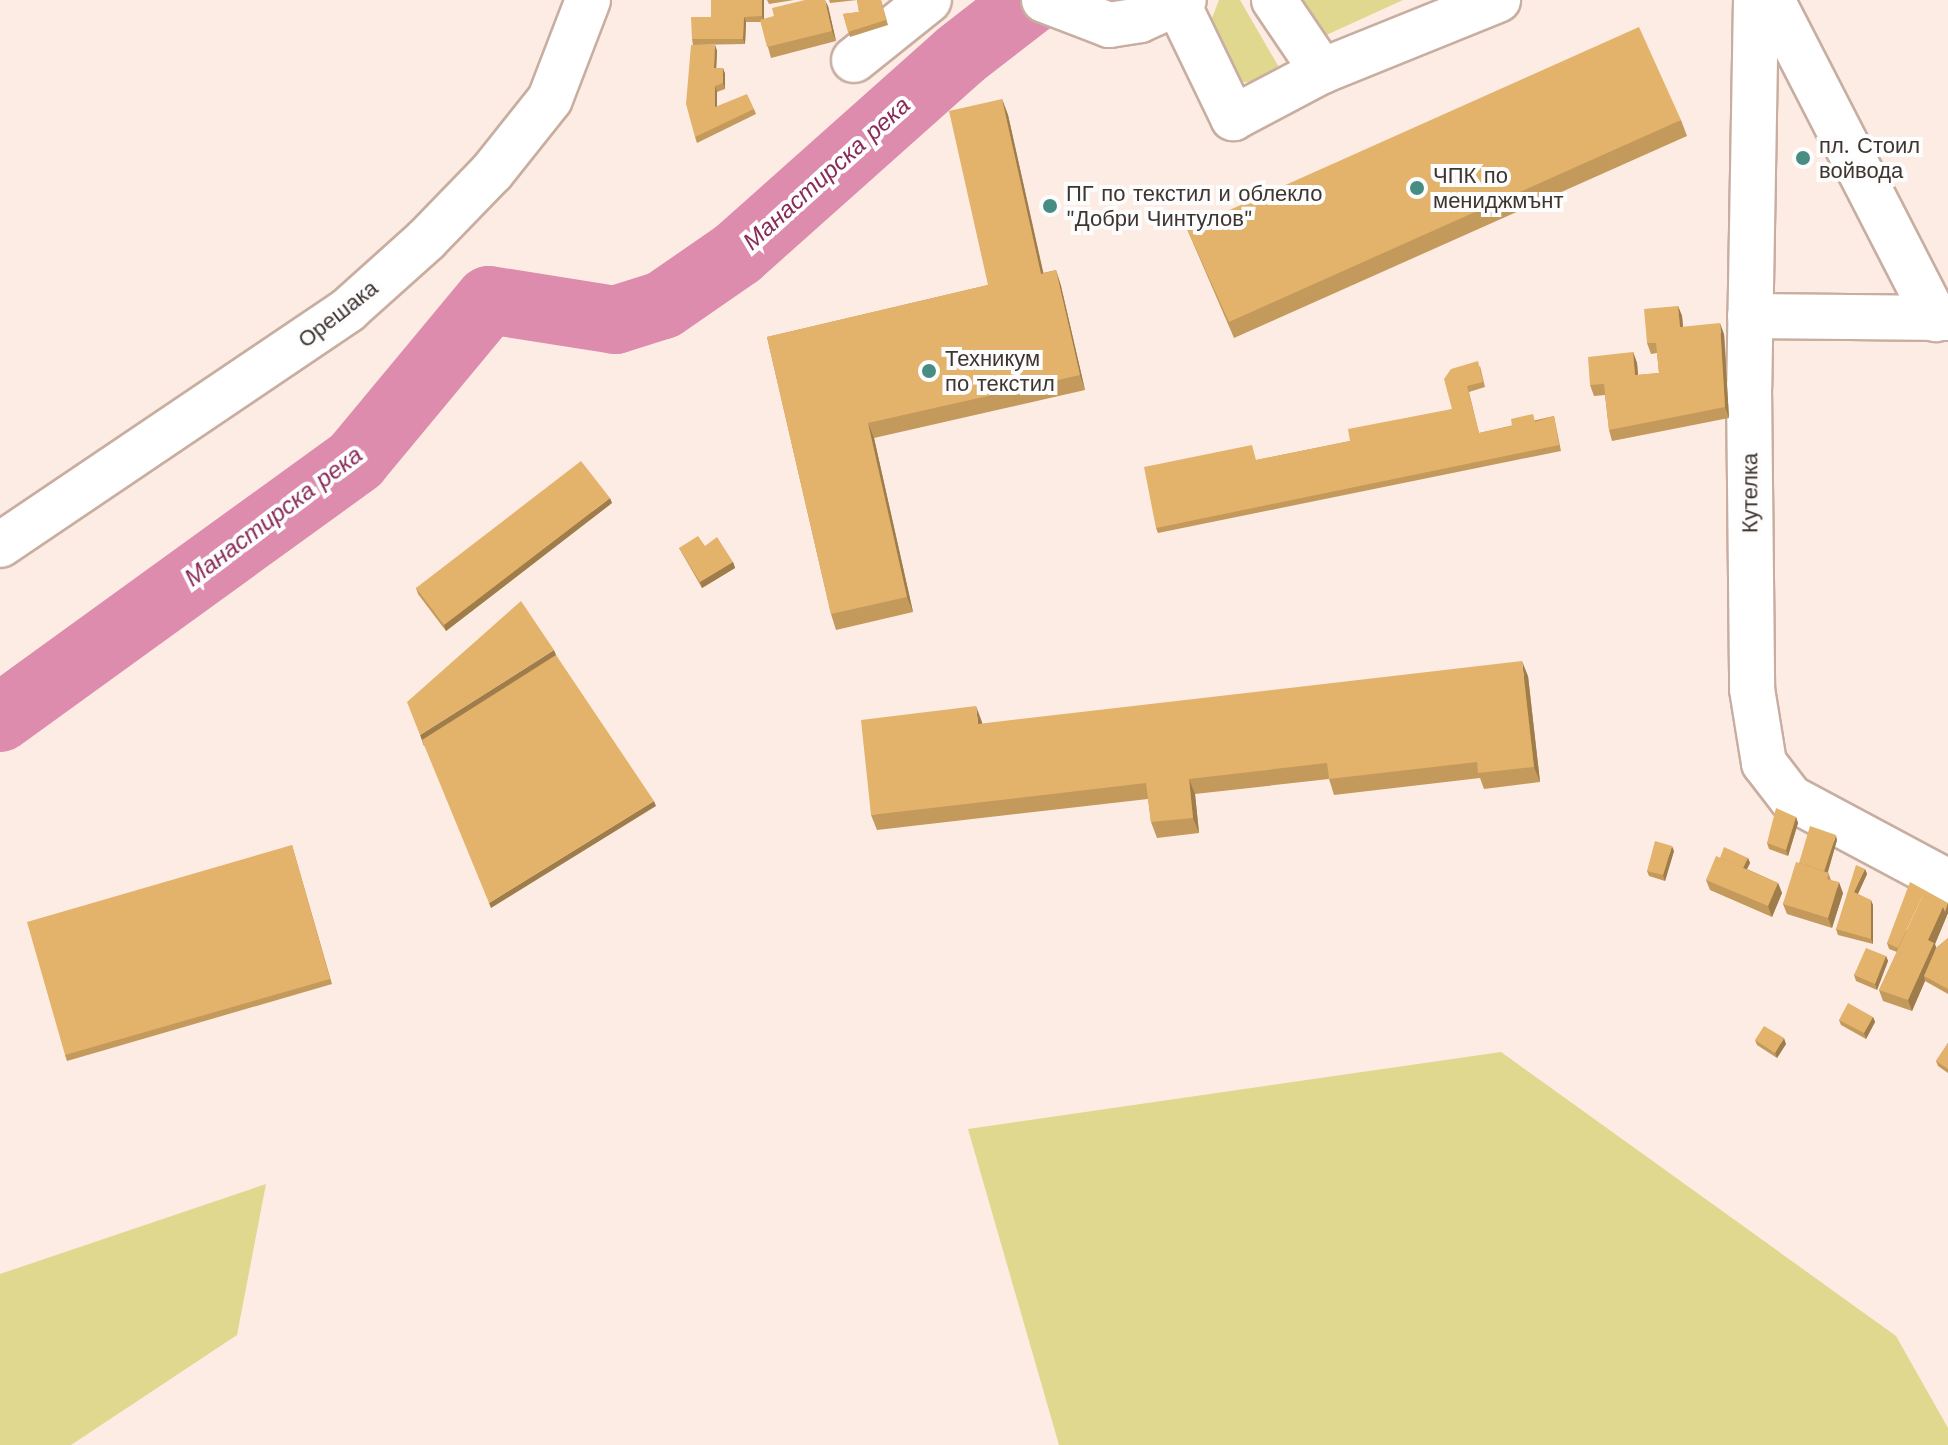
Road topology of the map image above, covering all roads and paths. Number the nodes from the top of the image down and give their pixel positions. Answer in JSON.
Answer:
{"nodes":[{"id":1,"x":588,"y":0,"type":"edge"},
{"id":2,"x":929,"y":0,"type":"edge"},
{"id":3,"x":1044,"y":0,"type":"edge"},
{"id":4,"x":1274,"y":0,"type":"edge"},
{"id":5,"x":1498,"y":0,"type":"edge"},
{"id":6,"x":1756,"y":0,"type":"edge"},
{"id":7,"x":1772,"y":0,"type":"edge"},
{"id":8,"x":1181,"y":2,"type":"edge"},
{"id":9,"x":854,"y":60,"type":"dead end"},
{"id":10,"x":1322,"y":71,"type":"junction"},
{"id":11,"x":1750,"y":316,"type":"junction"},
{"id":12,"x":1942,"y":319,"type":"edge"},
{"id":13,"x":0,"y":545,"type":"edge"},
{"id":14,"x":1948,"y":882,"type":"edge"}],
"edges":[{"from":1,"to":13,"type":"street","name":"Орешака"},
{"from":2,"to":9,"type":"street"},
{"from":3,"to":8,"type":"street"},
{"from":4,"to":10,"type":"street"},
{"from":5,"to":10,"type":"street"},
{"from":6,"to":11,"type":"street","name":"Кутелка"},
{"from":7,"to":12,"type":"street"},
{"from":8,"to":10,"type":"street"},
{"from":11,"to":12,"type":"street"},
{"from":11,"to":14,"type":"street","name":"Кутелка"}]}
